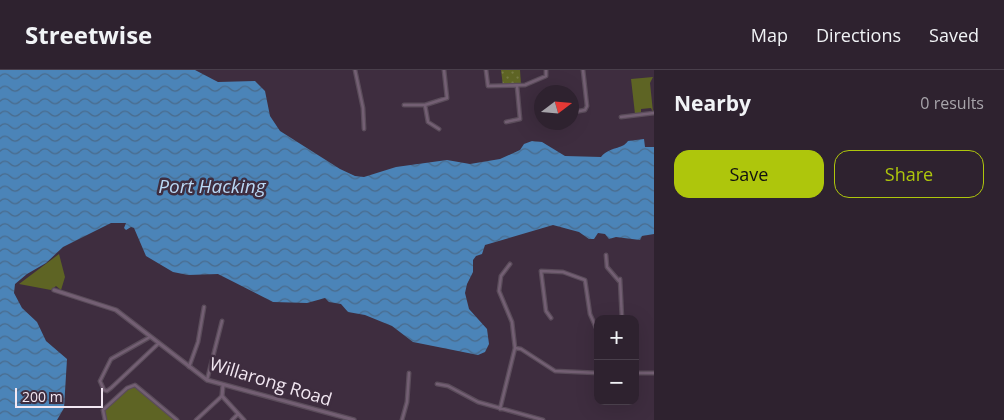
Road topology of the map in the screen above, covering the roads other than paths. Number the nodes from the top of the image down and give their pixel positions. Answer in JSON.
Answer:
{"nodes":[{"id":1,"x":355,"y":70,"type":"edge"},
{"id":2,"x":444,"y":70,"type":"edge"},
{"id":3,"x":486,"y":70,"type":"edge"},
{"id":4,"x":546,"y":70,"type":"edge"},
{"id":5,"x":583,"y":70,"type":"edge"},
{"id":6,"x":517,"y":86,"type":"junction"},
{"id":7,"x":404,"y":105,"type":"dead end"},
{"id":8,"x":426,"y":105,"type":"junction"},
{"id":9,"x":579,"y":111,"type":"edge"},
{"id":10,"x":654,"y":113,"type":"edge"},
{"id":11,"x":621,"y":117,"type":"dead end"},
{"id":12,"x":506,"y":122,"type":"dead end"},
{"id":13,"x":364,"y":129,"type":"dead end"},
{"id":14,"x":439,"y":129,"type":"dead end"},
{"id":15,"x":606,"y":255,"type":"dead end"},
{"id":16,"x":510,"y":264,"type":"dead end"},
{"id":17,"x":54,"y":290,"type":"dead end"},
{"id":18,"x":204,"y":308,"type":"dead end"},
{"id":19,"x":622,"y":315,"type":"edge"},
{"id":20,"x":551,"y":318,"type":"dead end"},
{"id":21,"x":222,"y":322,"type":"dead end"},
{"id":22,"x":594,"y":323,"type":"edge"},
{"id":23,"x":150,"y":337,"type":"junction"},
{"id":24,"x":159,"y":343,"type":"junction"},
{"id":25,"x":516,"y":348,"type":"junction"},
{"id":26,"x":190,"y":367,"type":"junction"},
{"id":27,"x":409,"y":373,"type":"dead end"},
{"id":28,"x":594,"y":373,"type":"edge"},
{"id":29,"x":639,"y":373,"type":"edge"},
{"id":30,"x":654,"y":373,"type":"edge"},
{"id":31,"x":207,"y":380,"type":"junction"},
{"id":32,"x":437,"y":384,"type":"dead end"},
{"id":33,"x":223,"y":385,"type":"junction"},
{"id":34,"x":222,"y":396,"type":"junction"},
{"id":35,"x":500,"y":409,"type":"junction"},
{"id":36,"x":239,"y":414,"type":"junction"},
{"id":37,"x":105,"y":420,"type":"edge"},
{"id":38,"x":177,"y":420,"type":"edge"},
{"id":39,"x":196,"y":420,"type":"edge"},
{"id":40,"x":232,"y":420,"type":"edge"},
{"id":41,"x":244,"y":420,"type":"edge"},
{"id":42,"x":354,"y":420,"type":"edge"},
{"id":43,"x":402,"y":420,"type":"edge"},
{"id":44,"x":541,"y":420,"type":"edge"}],
"edges":[{"from":1,"to":13,"type":"street"},
{"from":2,"to":8,"type":"street"},
{"from":3,"to":6,"type":"street"},
{"from":4,"to":6,"type":"street"},
{"from":5,"to":9,"type":"street"},
{"from":6,"to":12,"type":"street"},
{"from":7,"to":8,"type":"street"},
{"from":8,"to":14,"type":"street"},
{"from":10,"to":11,"type":"street"},
{"from":15,"to":19,"type":"street"},
{"from":16,"to":25,"type":"street"},
{"from":17,"to":23,"type":"street","name":"Willarong Road"},
{"from":18,"to":26,"type":"street"},
{"from":20,"to":22,"type":"street"},
{"from":21,"to":31,"type":"street"},
{"from":23,"to":24,"type":"street","name":"Willarong Road"},
{"from":23,"to":24,"type":"street"},
{"from":24,"to":26,"type":"street","name":"Willarong Road"},
{"from":25,"to":28,"type":"street"},
{"from":25,"to":35,"type":"street"},
{"from":26,"to":31,"type":"street","name":"Willarong Road"},
{"from":27,"to":43,"type":"street"},
{"from":29,"to":30,"type":"street"},
{"from":31,"to":33,"type":"street","name":"Willarong Road"},
{"from":32,"to":35,"type":"street"},
{"from":33,"to":34,"type":"street"},
{"from":33,"to":42,"type":"street","name":"Willarong Road"},
{"from":34,"to":36,"type":"street"},
{"from":34,"to":39,"type":"street"},
{"from":35,"to":44,"type":"street"},
{"from":36,"to":40,"type":"street"},
{"from":36,"to":41,"type":"street"},
{"from":37,"to":38,"type":"street"}]}
